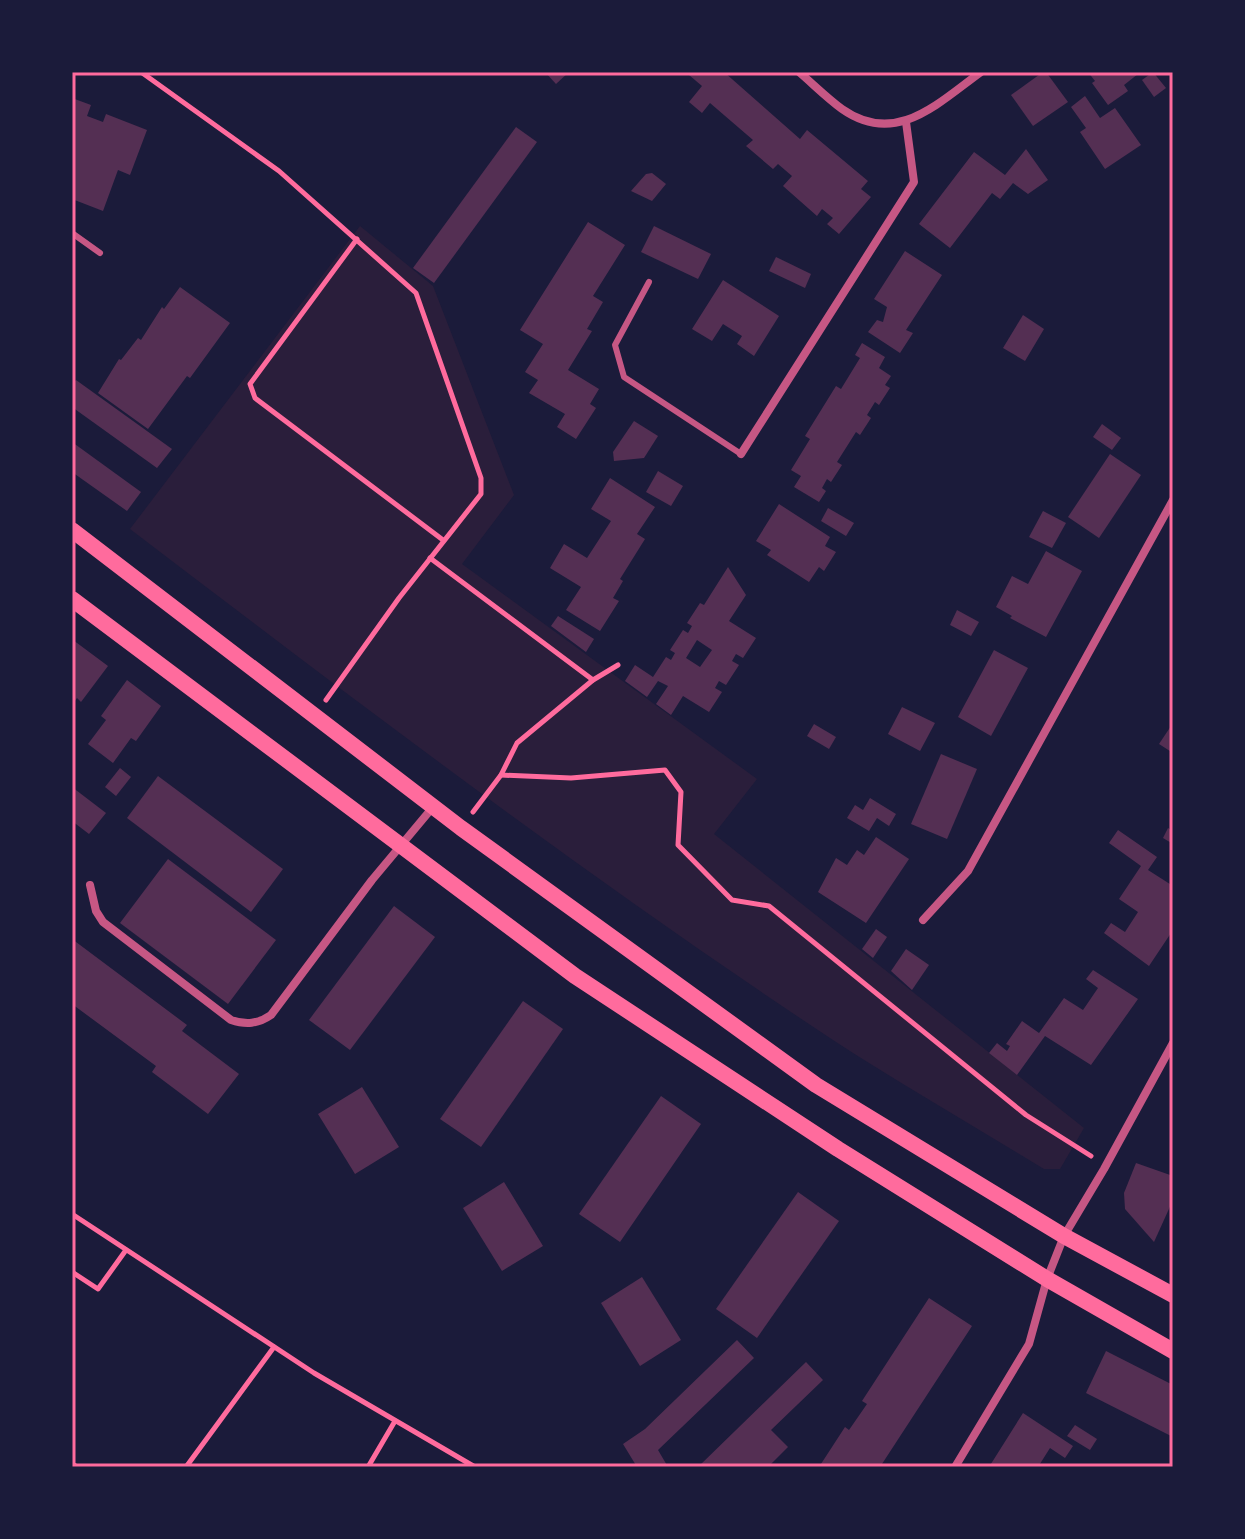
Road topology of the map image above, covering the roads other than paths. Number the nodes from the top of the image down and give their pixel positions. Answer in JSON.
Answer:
{"nodes":[{"id":1,"x":799,"y":72,"type":"edge"},
{"id":2,"x":981,"y":72,"type":"edge"},
{"id":3,"x":906,"y":122,"type":"junction"},
{"id":4,"x":72,"y":233,"type":"edge"},
{"id":5,"x":100,"y":253,"type":"dead end"},
{"id":6,"x":649,"y":282,"type":"dead end"},
{"id":7,"x":741,"y":454,"type":"joint"},
{"id":8,"x":1173,"y":500,"type":"edge"},
{"id":9,"x":72,"y":530,"type":"edge"},
{"id":10,"x":72,"y":599,"type":"edge"},
{"id":11,"x":433,"y":807,"type":"junction"},
{"id":12,"x":401,"y":844,"type":"junction"},
{"id":13,"x":90,"y":885,"type":"dead end"},
{"id":14,"x":923,"y":920,"type":"dead end"},
{"id":15,"x":1173,"y":1043,"type":"edge"},
{"id":16,"x":1064,"y":1236,"type":"junction"},
{"id":17,"x":1047,"y":1279,"type":"junction"},
{"id":18,"x":1173,"y":1295,"type":"edge"},
{"id":19,"x":1173,"y":1351,"type":"edge"},
{"id":20,"x":955,"y":1467,"type":"edge"}],
"edges":[{"from":1,"to":3,"type":"street"},
{"from":2,"to":3,"type":"street"},
{"from":3,"to":7,"type":"street"},
{"from":4,"to":5,"type":"lane"},
{"from":6,"to":7,"type":"lane"},
{"from":8,"to":14,"type":"street"},
{"from":9,"to":11,"type":"main road"},
{"from":10,"to":12,"type":"main road"},
{"from":11,"to":12,"type":"street"},
{"from":11,"to":16,"type":"main road"},
{"from":12,"to":13,"type":"street"},
{"from":12,"to":17,"type":"main road"},
{"from":15,"to":16,"type":"street"},
{"from":16,"to":17,"type":"street"},
{"from":16,"to":18,"type":"main road"},
{"from":17,"to":19,"type":"main road"},
{"from":17,"to":20,"type":"street"}]}
